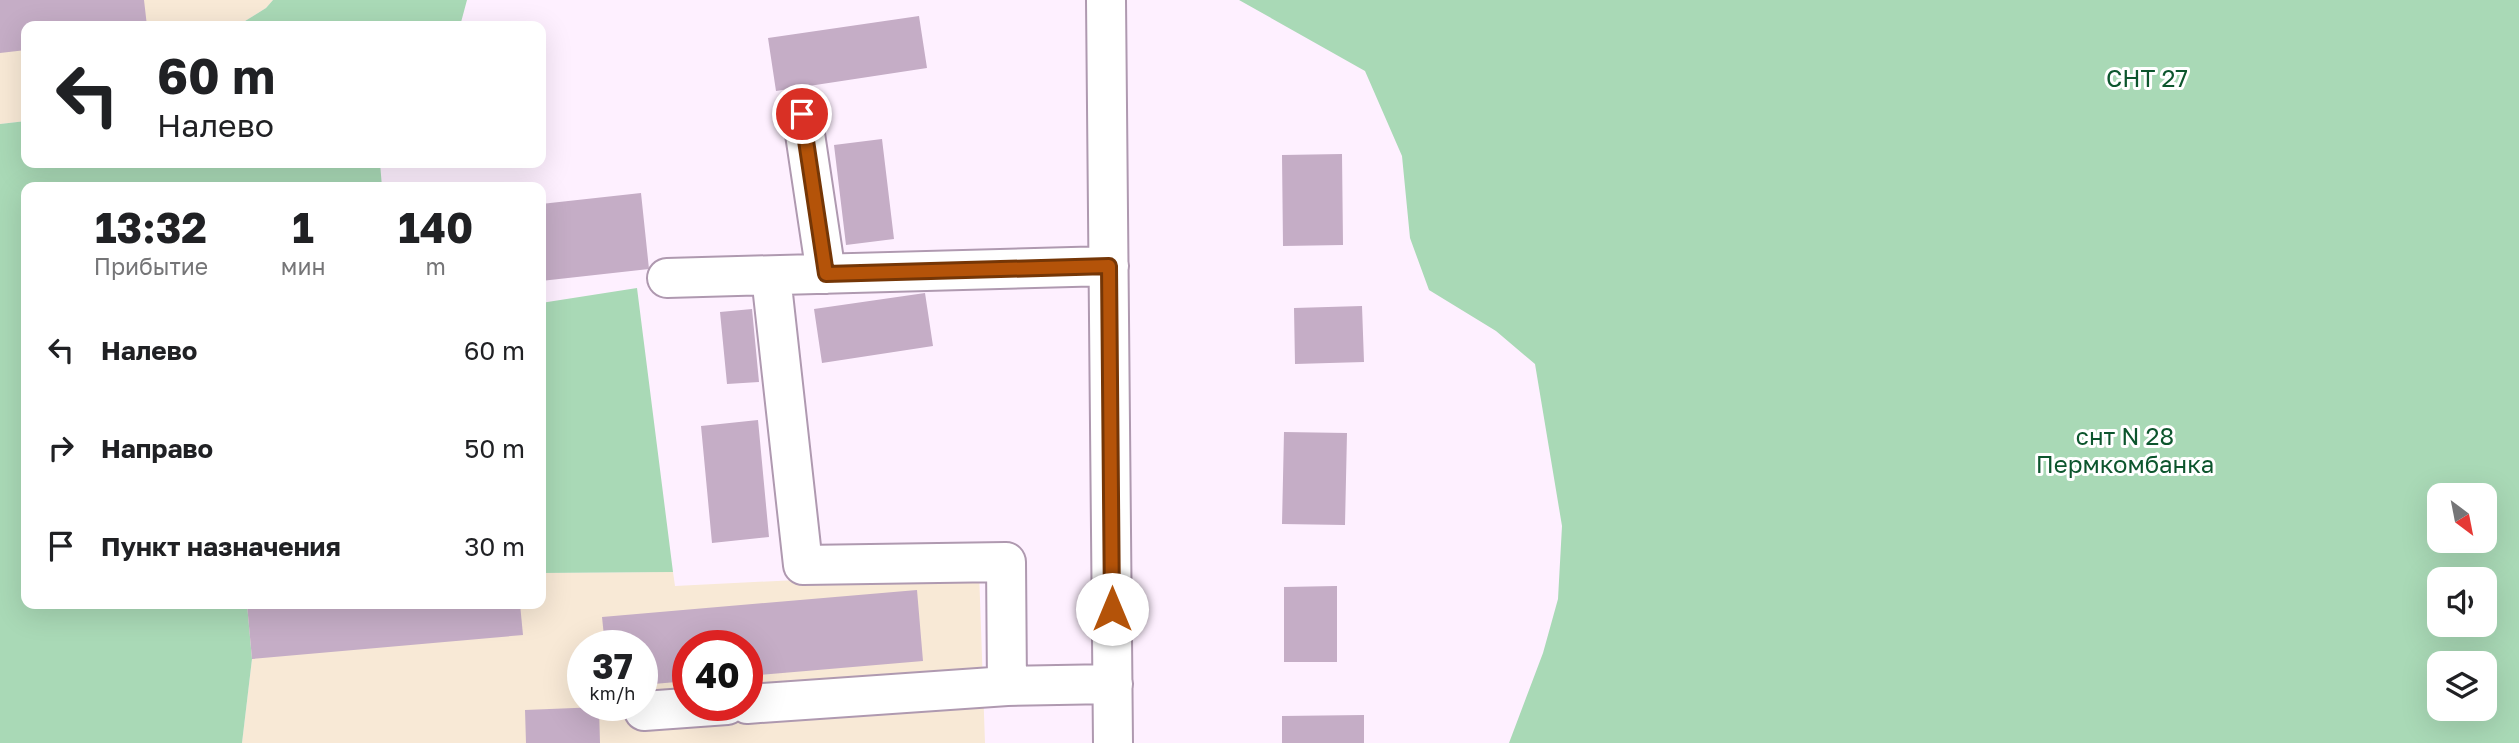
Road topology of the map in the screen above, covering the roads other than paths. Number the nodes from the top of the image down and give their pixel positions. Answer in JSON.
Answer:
{"nodes":[{"id":1,"x":1106,"y":0,"type":"edge"},
{"id":2,"x":802,"y":114,"type":"dead end"},
{"id":3,"x":1109,"y":266,"type":"junction"},
{"id":4,"x":826,"y":274,"type":"junction"},
{"id":5,"x":771,"y":276,"type":"junction"},
{"id":6,"x":667,"y":278,"type":"dead end"},
{"id":7,"x":1113,"y":684,"type":"junction"},
{"id":8,"x":1007,"y":686,"type":"junction"},
{"id":9,"x":763,"y":703,"type":"edge"},
{"id":10,"x":1113,"y":743,"type":"edge"}],
"edges":[{"from":1,"to":3,"type":"street"},
{"from":2,"to":4,"type":"street"},
{"from":3,"to":4,"type":"street"},
{"from":3,"to":7,"type":"street"},
{"from":4,"to":5,"type":"street"},
{"from":5,"to":6,"type":"street"},
{"from":5,"to":8,"type":"street"},
{"from":7,"to":8,"type":"street"},
{"from":7,"to":10,"type":"street"},
{"from":8,"to":9,"type":"street"}]}
